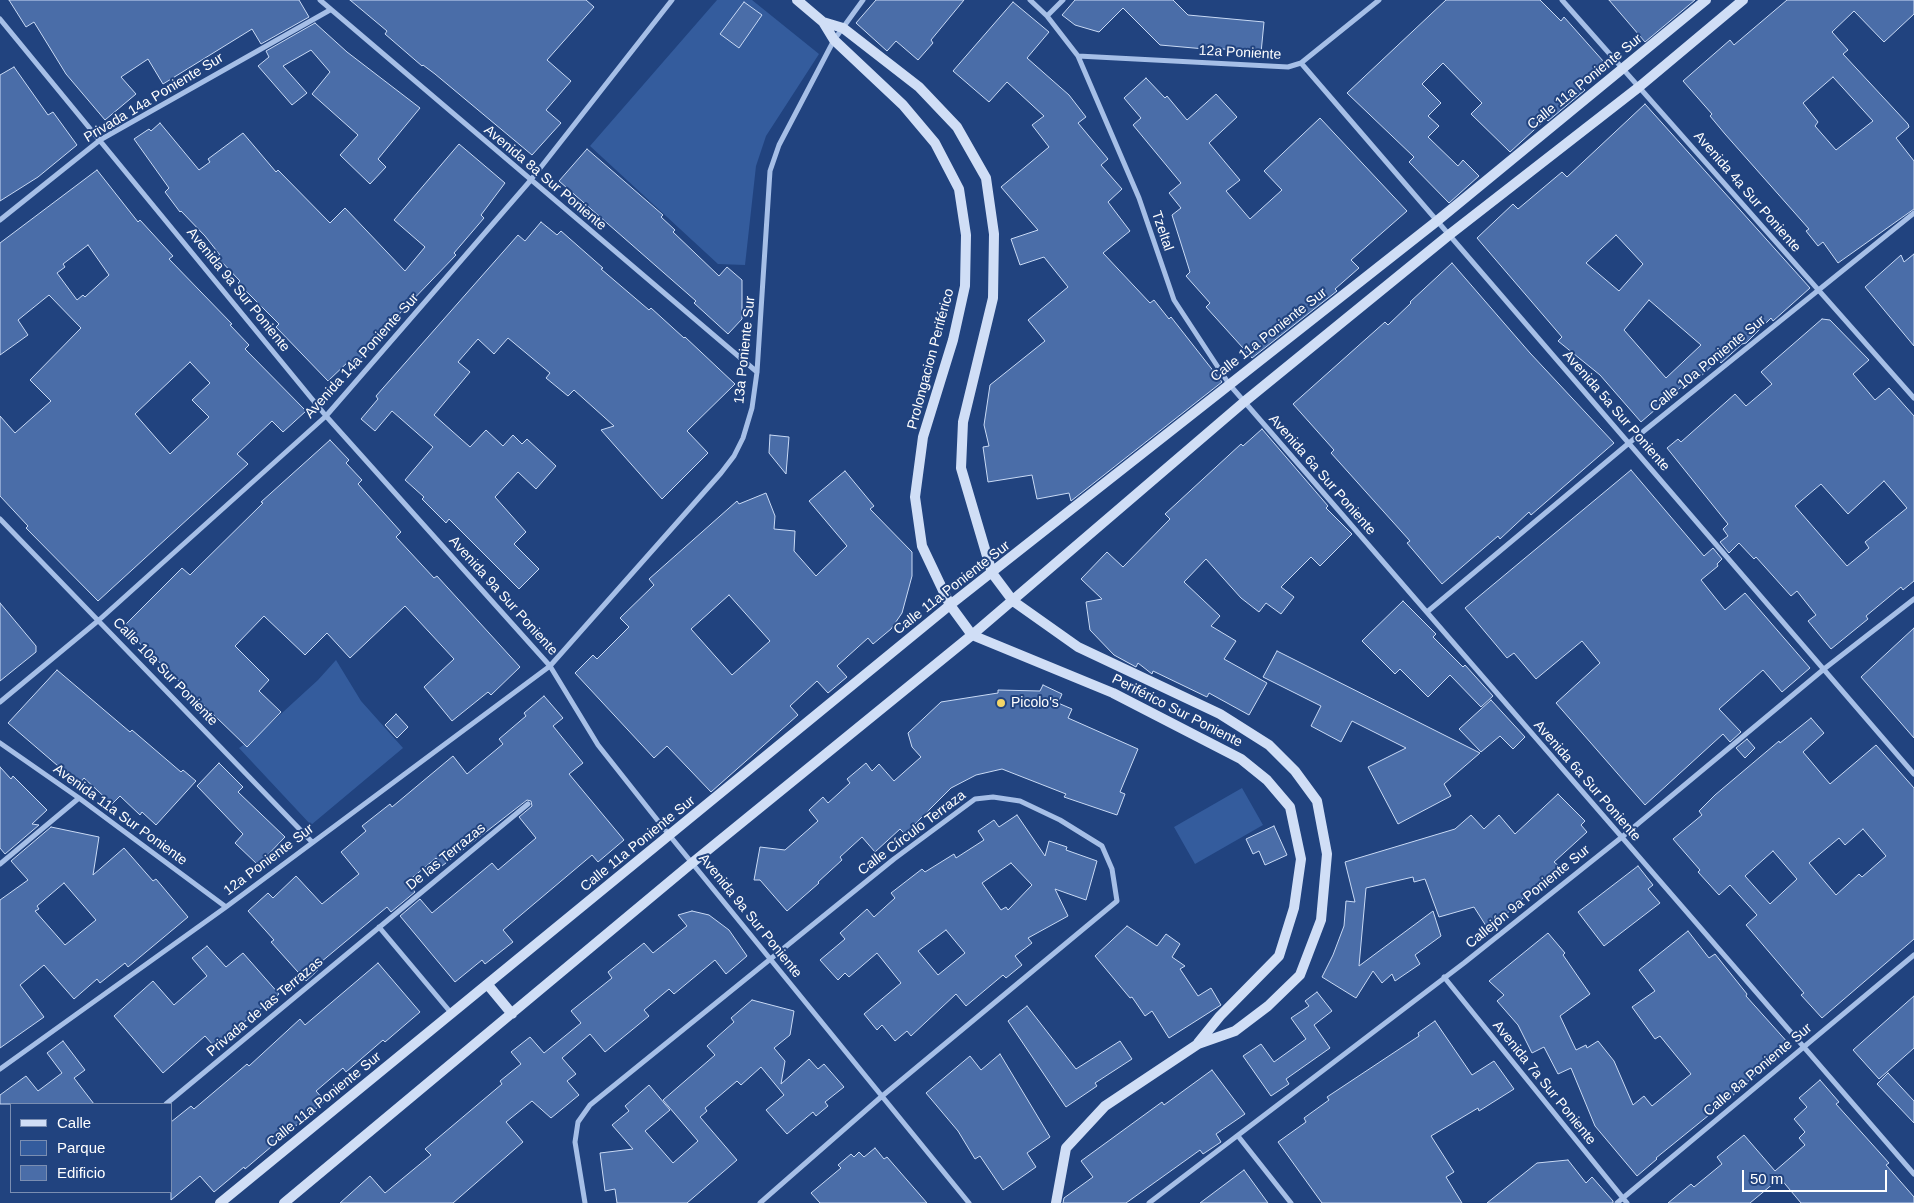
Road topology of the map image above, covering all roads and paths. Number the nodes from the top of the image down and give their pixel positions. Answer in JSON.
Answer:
{"nodes":[{"id":1,"x":320,"y":0,"type":"edge"},
{"id":2,"x":672,"y":0,"type":"edge"},
{"id":3,"x":796,"y":0,"type":"edge"},
{"id":4,"x":863,"y":0,"type":"edge"},
{"id":5,"x":1030,"y":0,"type":"edge"},
{"id":6,"x":1063,"y":0,"type":"edge"},
{"id":7,"x":1379,"y":0,"type":"edge"},
{"id":8,"x":1562,"y":0,"type":"edge"},
{"id":9,"x":1706,"y":0,"type":"edge"},
{"id":10,"x":1743,"y":0,"type":"edge"},
{"id":11,"x":330,"y":10,"type":"junction"},
{"id":12,"x":1047,"y":16,"type":"junction"},
{"id":13,"x":0,"y":19,"type":"edge"},
{"id":14,"x":823,"y":22,"type":"junction"},
{"id":15,"x":843,"y":28,"type":"junction"},
{"id":16,"x":834,"y":40,"type":"junction"},
{"id":17,"x":1078,"y":56,"type":"junction"},
{"id":18,"x":1301,"y":63,"type":"junction"},
{"id":19,"x":1624,"y":69,"type":"junction"},
{"id":20,"x":1639,"y":86,"type":"junction"},
{"id":21,"x":100,"y":140,"type":"junction"},
{"id":22,"x":530,"y":181,"type":"junction"},
{"id":23,"x":1914,"y":213,"type":"edge"},
{"id":24,"x":0,"y":220,"type":"edge"},
{"id":25,"x":1437,"y":221,"type":"junction"},
{"id":26,"x":1449,"y":235,"type":"junction"},
{"id":27,"x":1818,"y":289,"type":"junction"},
{"id":28,"x":757,"y":372,"type":"junction"},
{"id":29,"x":1229,"y":384,"type":"junction"},
{"id":30,"x":1914,"y":398,"type":"edge"},
{"id":31,"x":1244,"y":402,"type":"junction"},
{"id":32,"x":326,"y":416,"type":"junction"},
{"id":33,"x":1629,"y":443,"type":"junction"},
{"id":34,"x":0,"y":519,"type":"edge"},
{"id":35,"x":992,"y":573,"type":"junction"},
{"id":36,"x":1914,"y":599,"type":"edge"},
{"id":37,"x":1012,"y":601,"type":"junction"},
{"id":38,"x":950,"y":605,"type":"junction"},
{"id":39,"x":1427,"y":612,"type":"junction"},
{"id":40,"x":99,"y":620,"type":"junction"},
{"id":41,"x":972,"y":634,"type":"junction"},
{"id":42,"x":550,"y":666,"type":"junction"},
{"id":43,"x":1824,"y":669,"type":"junction"},
{"id":44,"x":0,"y":702,"type":"edge"},
{"id":45,"x":0,"y":743,"type":"edge"},
{"id":46,"x":1914,"y":774,"type":"edge"},
{"id":47,"x":79,"y":798,"type":"junction"},
{"id":48,"x":528,"y":804,"type":"dead end"},
{"id":49,"x":670,"y":836,"type":"junction"},
{"id":50,"x":1622,"y":837,"type":"junction"},
{"id":51,"x":312,"y":842,"type":"junction"},
{"id":52,"x":692,"y":863,"type":"junction"},
{"id":53,"x":0,"y":864,"type":"edge"},
{"id":54,"x":226,"y":907,"type":"junction"},
{"id":55,"x":379,"y":927,"type":"junction"},
{"id":56,"x":1914,"y":955,"type":"edge"},
{"id":57,"x":770,"y":960,"type":"junction"},
{"id":58,"x":1444,"y":977,"type":"junction"},
{"id":59,"x":488,"y":985,"type":"junction"},
{"id":60,"x":452,"y":1014,"type":"junction"},
{"id":61,"x":512,"y":1014,"type":"junction"},
{"id":62,"x":1198,"y":1044,"type":"junction"},
{"id":63,"x":1804,"y":1047,"type":"junction"},
{"id":64,"x":0,"y":1069,"type":"edge"},
{"id":65,"x":881,"y":1097,"type":"junction"},
{"id":66,"x":167,"y":1103,"type":"edge"},
{"id":67,"x":1238,"y":1136,"type":"junction"},
{"id":68,"x":1914,"y":1174,"type":"edge"},
{"id":69,"x":1625,"y":1201,"type":"edge"},
{"id":70,"x":220,"y":1203,"type":"edge"},
{"id":71,"x":284,"y":1203,"type":"edge"},
{"id":72,"x":585,"y":1203,"type":"edge"},
{"id":73,"x":760,"y":1203,"type":"edge"},
{"id":74,"x":969,"y":1203,"type":"edge"},
{"id":75,"x":1056,"y":1203,"type":"edge"},
{"id":76,"x":1149,"y":1203,"type":"edge"},
{"id":77,"x":1291,"y":1203,"type":"edge"},
{"id":78,"x":1617,"y":1203,"type":"edge"}],
"edges":[{"from":1,"to":11,"type":"street","name":"Avenida 8a Sur Poniente"},
{"from":2,"to":22,"type":"street","name":"Avenida 14a Poniente Sur"},
{"from":3,"to":14,"type":"main road"},
{"from":4,"to":15,"type":"street","name":"13a Poniente Sur"},
{"from":5,"to":12,"type":"street","name":"Tzeltal"},
{"from":6,"to":12,"type":"street"},
{"from":7,"to":18,"type":"street","name":"12a Poniente"},
{"from":8,"to":19,"type":"street","name":"Avenida 4a Sur Poniente"},
{"from":9,"to":19,"type":"main road","name":"Calle 11a Poniente Sur"},
{"from":10,"to":20,"type":"main road"},
{"from":11,"to":21,"type":"street","name":"Privada 14a Poniente Sur"},
{"from":11,"to":22,"type":"street","name":"Avenida 8a Sur Poniente"},
{"from":12,"to":17,"type":"street","name":"Tzeltal"},
{"from":13,"to":21,"type":"street","name":"Avenida 9a Sur Poniente"},
{"from":14,"to":15,"type":"main road"},
{"from":14,"to":16,"type":"main road","name":"Prolongacion Periférico"},
{"from":15,"to":16,"type":"street","name":"13a Poniente Sur"},
{"from":15,"to":35,"type":"main road","name":"Periférico Sur Poniente"},
{"from":16,"to":28,"type":"street","name":"13a Poniente Sur"},
{"from":16,"to":38,"type":"main road","name":"Prolongacion Periférico"},
{"from":17,"to":18,"type":"street","name":"12a Poniente"},
{"from":17,"to":29,"type":"street","name":"Tzeltal"},
{"from":18,"to":25,"type":"street","name":"Avenida 5a Sur Poniente"},
{"from":19,"to":20,"type":"street","name":"Avenida 4a Sur Poniente"},
{"from":19,"to":25,"type":"main road","name":"Calle 11a Poniente Sur"},
{"from":20,"to":26,"type":"main road"},
{"from":20,"to":27,"type":"street","name":"Avenida 4a Sur Poniente"},
{"from":21,"to":24,"type":"street","name":"Privada 14a Poniente Sur"},
{"from":21,"to":32,"type":"street","name":"Avenida 9a Sur Poniente"},
{"from":22,"to":28,"type":"street","name":"Avenida 8a Sur Poniente"},
{"from":22,"to":32,"type":"street","name":"Avenida 14a Poniente Sur"},
{"from":23,"to":27,"type":"street","name":"Calle 10a Poniente Sur"},
{"from":25,"to":26,"type":"street","name":"Avenida 5a Sur Poniente"},
{"from":25,"to":29,"type":"main road","name":"Calle 11a Poniente Sur"},
{"from":26,"to":31,"type":"main road"},
{"from":26,"to":33,"type":"street","name":"Avenida 5a Sur Poniente"},
{"from":27,"to":30,"type":"street","name":"Avenida 4a Sur Poniente"},
{"from":27,"to":33,"type":"street","name":"Calle 10a Poniente Sur"},
{"from":28,"to":42,"type":"street","name":"13a Poniente Sur"},
{"from":29,"to":31,"type":"street","name":"Tzeltal"},
{"from":29,"to":35,"type":"main road","name":"Calle 11a Poniente Sur"},
{"from":31,"to":37,"type":"main road"},
{"from":31,"to":39,"type":"street","name":"Avenida 6a Sur Poniente"},
{"from":32,"to":40,"type":"street","name":"Avenida 14a Poniente Sur"},
{"from":32,"to":42,"type":"street","name":"Avenida 9a Sur Poniente"},
{"from":33,"to":39,"type":"street","name":"Calle 10a Poniente Sur"},
{"from":33,"to":43,"type":"street","name":"Avenida 5a Sur Poniente"},
{"from":34,"to":40,"type":"street","name":"Calle 10a Sur Poniente"},
{"from":35,"to":37,"type":"main road","name":"Periférico Sur Poniente"},
{"from":35,"to":38,"type":"main road","name":"Calle 11a Poniente Sur"},
{"from":36,"to":43,"type":"street","name":"Callejón 9a Poniente Sur"},
{"from":37,"to":41,"type":"main road"},
{"from":37,"to":62,"type":"main road","name":"Periférico Sur Poniente"},
{"from":38,"to":41,"type":"main road"},
{"from":38,"to":49,"type":"main road","name":"Calle 11a Poniente Sur"},
{"from":39,"to":50,"type":"street","name":"Avenida 6a Sur Poniente"},
{"from":40,"to":44,"type":"street","name":"Avenida 14a Poniente Sur"},
{"from":40,"to":51,"type":"street","name":"Calle 10a Sur Poniente"},
{"from":41,"to":52,"type":"main road"},
{"from":41,"to":62,"type":"main road","name":"Periférico Sur Poniente"},
{"from":42,"to":49,"type":"street","name":"Avenida 9a Sur Poniente"},
{"from":42,"to":51,"type":"street","name":"12a Poniente Sur"},
{"from":43,"to":46,"type":"street","name":"Avenida 5a Sur Poniente"},
{"from":43,"to":50,"type":"street","name":"Callejón 9a Poniente Sur"},
{"from":45,"to":47,"type":"street","name":"Avenida 11a Sur Poniente"},
{"from":47,"to":53,"type":"street"},
{"from":47,"to":54,"type":"street","name":"Avenida 11a Sur Poniente"},
{"from":48,"to":55,"type":"street","name":"De las Terrazas"},
{"from":49,"to":52,"type":"street","name":"Avenida 9a Sur Poniente"},
{"from":49,"to":59,"type":"main road","name":"Calle 11a Poniente Sur"},
{"from":50,"to":58,"type":"street","name":"Callejón 9a Poniente Sur"},
{"from":50,"to":63,"type":"street","name":"Avenida 6a Sur Poniente"},
{"from":51,"to":54,"type":"street","name":"12a Poniente Sur"},
{"from":52,"to":57,"type":"street","name":"Avenida 9a Sur Poniente"},
{"from":52,"to":61,"type":"main road"},
{"from":54,"to":64,"type":"street","name":"12a Poniente Sur"},
{"from":55,"to":60,"type":"street"},
{"from":55,"to":66,"type":"street","name":"Privada de las Terrazas"},
{"from":56,"to":63,"type":"street","name":"Calle 8a Poniente Sur"},
{"from":57,"to":65,"type":"street","name":"Avenida 9a Sur Poniente"},
{"from":57,"to":65,"type":"street","name":"Calle Círculo Terraza"},
{"from":57,"to":72,"type":"street","name":"Calle Círculo Terraza"},
{"from":58,"to":67,"type":"street","name":"Callejón 9a Poniente Sur"},
{"from":58,"to":69,"type":"street","name":"Avenida 7a Sur Poniente"},
{"from":59,"to":60,"type":"main road","name":"Calle 11a Poniente Sur"},
{"from":59,"to":61,"type":"main road"},
{"from":60,"to":70,"type":"main road","name":"Calle 11a Poniente Sur"},
{"from":61,"to":71,"type":"main road"},
{"from":62,"to":75,"type":"main road"},
{"from":63,"to":68,"type":"street","name":"Avenida 6a Sur Poniente"},
{"from":63,"to":69,"type":"street","name":"Calle 8a Poniente Sur"},
{"from":65,"to":73,"type":"street","name":"Calle Círculo Terraza"},
{"from":65,"to":74,"type":"street","name":"Avenida 9a Sur Poniente"},
{"from":67,"to":76,"type":"street","name":"Callejón 9a Poniente Sur"},
{"from":67,"to":77,"type":"street"},
{"from":69,"to":78,"type":"street","name":"Calle 8a Poniente Sur"}]}
